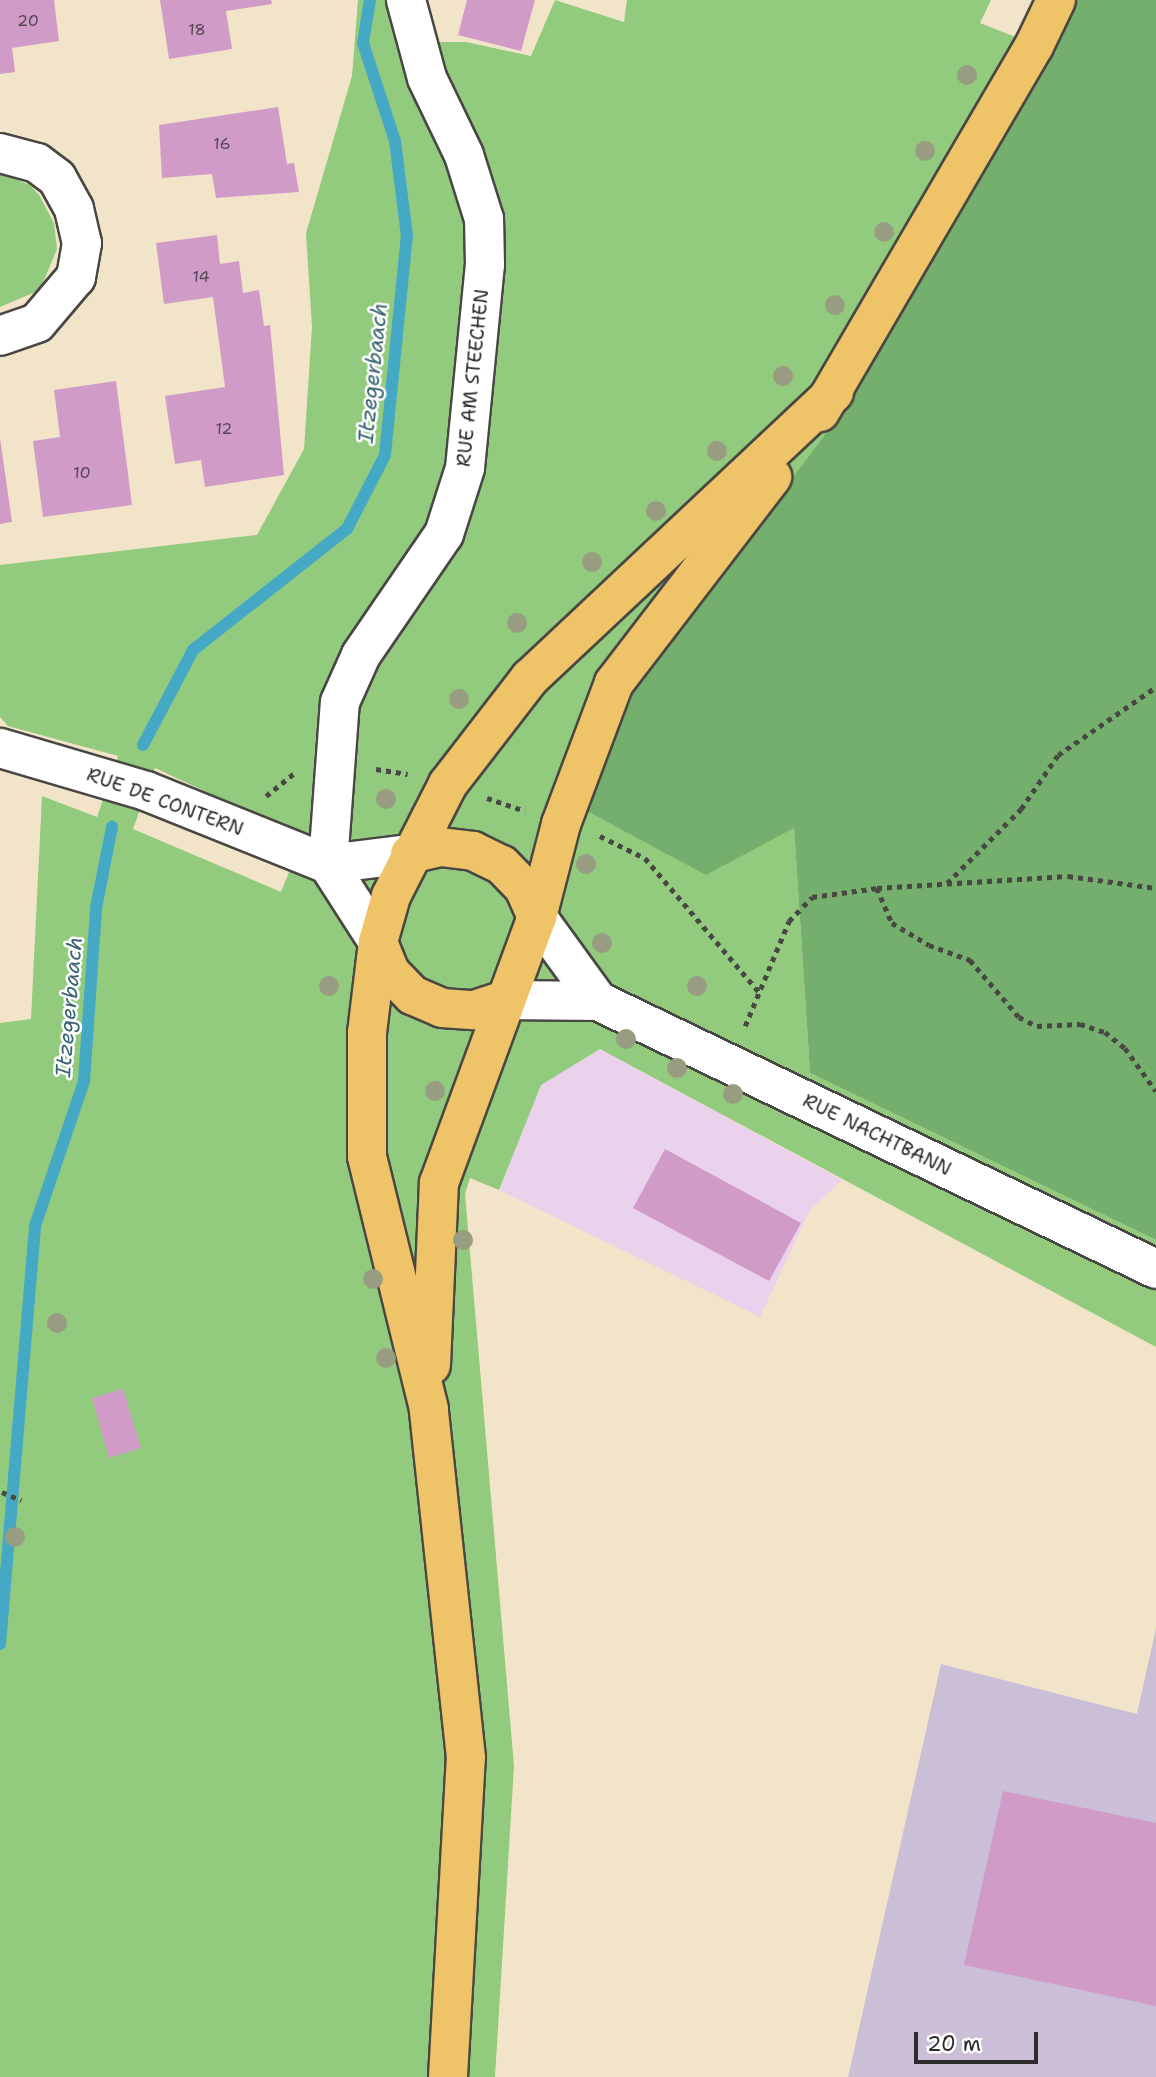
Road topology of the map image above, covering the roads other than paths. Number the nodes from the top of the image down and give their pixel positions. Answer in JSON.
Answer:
{"nodes":[{"id":1,"x":406,"y":0,"type":"edge"},
{"id":2,"x":1056,"y":0,"type":"edge"},
{"id":3,"x":0,"y":153,"type":"edge"},
{"id":4,"x":0,"y":336,"type":"edge"},
{"id":5,"x":834,"y":393,"type":"junction"},
{"id":6,"x":0,"y":748,"type":"edge"},
{"id":7,"x":410,"y":854,"type":"junction"},
{"id":8,"x":328,"y":864,"type":"junction"},
{"id":9,"x":537,"y":917,"type":"junction"},
{"id":10,"x":378,"y":942,"type":"junction"},
{"id":11,"x":505,"y":1000,"type":"junction"},
{"id":12,"x":598,"y":1001,"type":"junction"},
{"id":13,"x":1156,"y":1269,"type":"edge"},
{"id":14,"x":429,"y":1409,"type":"junction"},
{"id":15,"x":448,"y":2077,"type":"edge"}],
"edges":[{"from":1,"to":8,"type":"street","name":"RUE AM STEECHEN"},
{"from":2,"to":5,"type":"main road"},
{"from":3,"to":4,"type":"street"},
{"from":5,"to":7,"type":"main road"},
{"from":5,"to":9,"type":"main road"},
{"from":6,"to":8,"type":"street","name":"RUE DE CONTERN"},
{"from":7,"to":8,"type":"street","name":"RUE DE CONTERN"},
{"from":7,"to":9,"type":"main road"},
{"from":7,"to":10,"type":"main road"},
{"from":8,"to":10,"type":"street"},
{"from":9,"to":11,"type":"main road"},
{"from":9,"to":12,"type":"street","name":"RUE NACHTBANN"},
{"from":10,"to":11,"type":"main road"},
{"from":10,"to":14,"type":"main road"},
{"from":11,"to":12,"type":"street","name":"RUE NACHTBANN"},
{"from":11,"to":14,"type":"main road"},
{"from":12,"to":13,"type":"street","name":"RUE NACHTBANN"},
{"from":14,"to":15,"type":"main road"}]}
